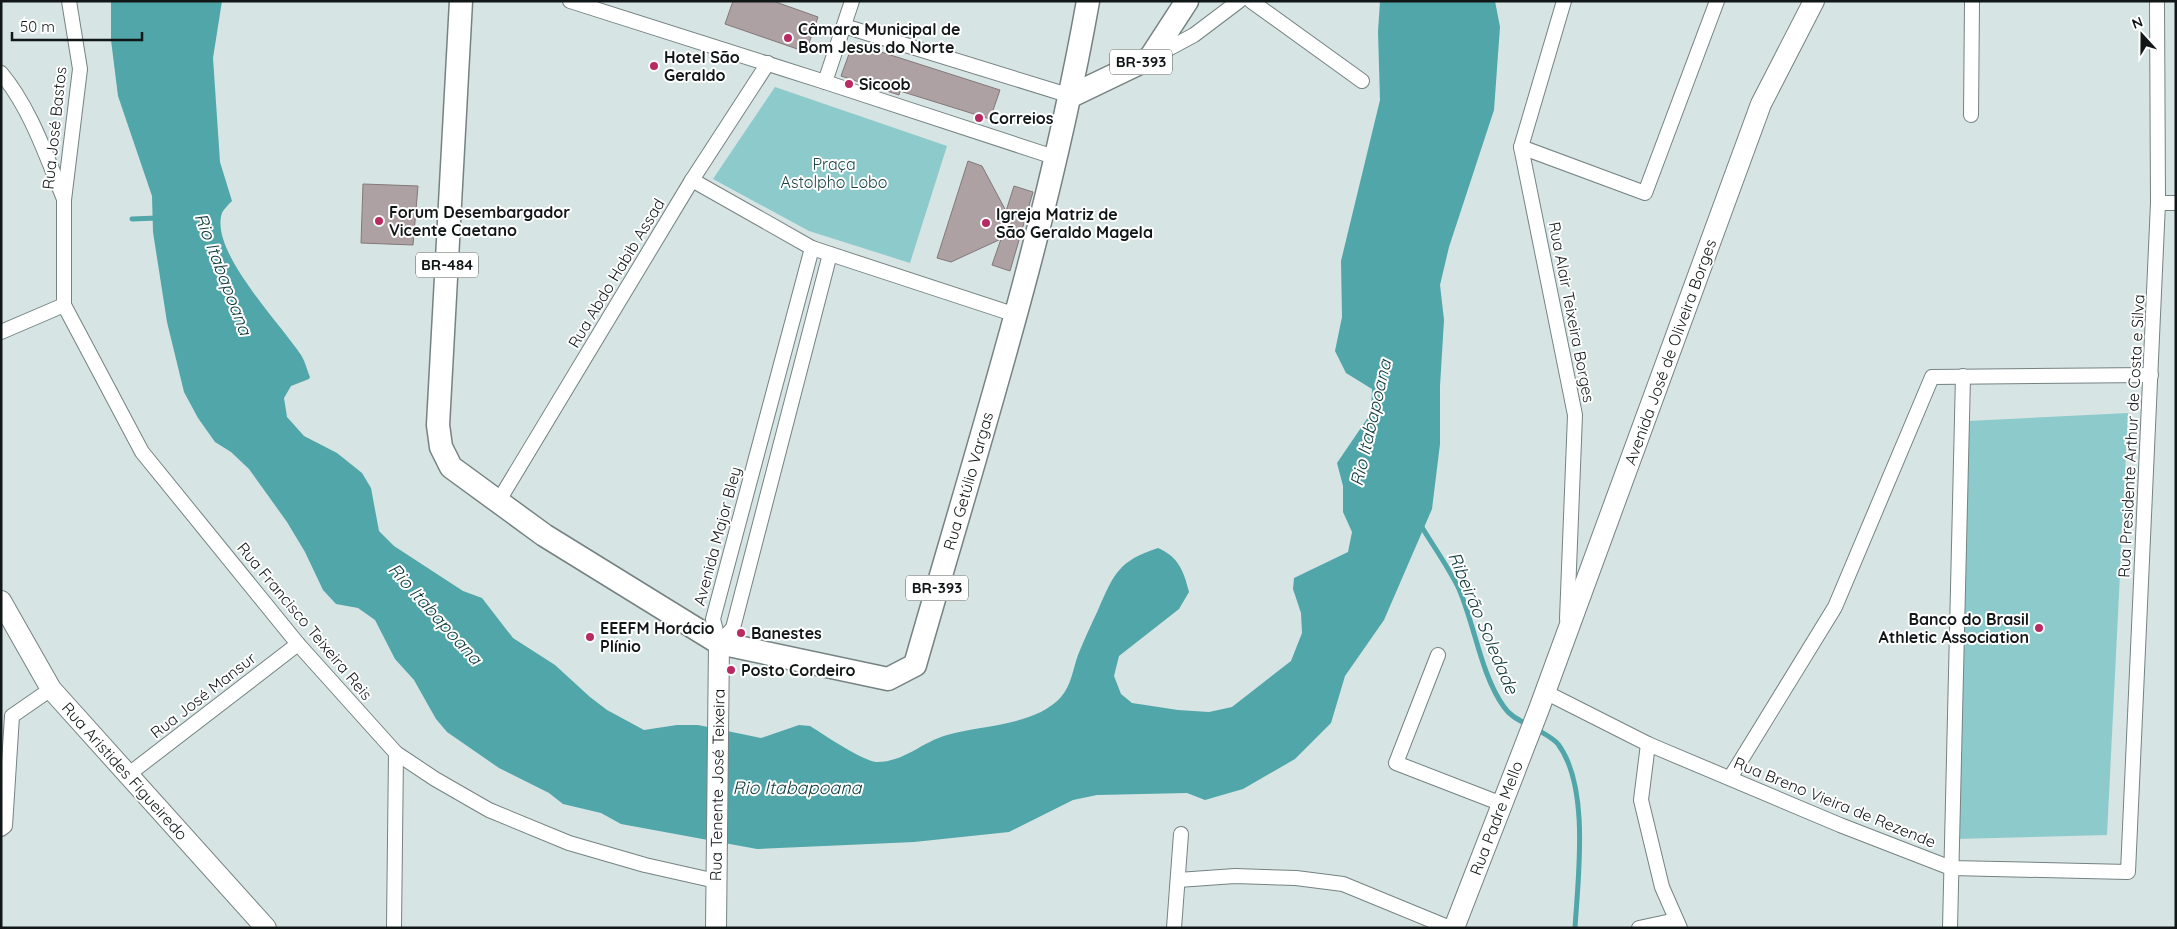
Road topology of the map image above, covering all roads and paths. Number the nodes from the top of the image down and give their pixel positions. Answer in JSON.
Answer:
{"nodes":[{"id":1,"x":69,"y":1,"type":"edge"},
{"id":2,"x":461,"y":1,"type":"edge"},
{"id":3,"x":570,"y":1,"type":"edge"},
{"id":4,"x":852,"y":1,"type":"edge"},
{"id":5,"x":1088,"y":1,"type":"edge"},
{"id":6,"x":1187,"y":1,"type":"edge"},
{"id":7,"x":1239,"y":1,"type":"edge"},
{"id":8,"x":1251,"y":1,"type":"edge"},
{"id":9,"x":1564,"y":1,"type":"edge"},
{"id":10,"x":1717,"y":1,"type":"edge"},
{"id":11,"x":1814,"y":1,"type":"edge"},
{"id":12,"x":1972,"y":1,"type":"edge"},
{"id":13,"x":2157,"y":1,"type":"edge"},
{"id":14,"x":844,"y":26,"type":"junction"},
{"id":15,"x":1150,"y":58,"type":"junction"},
{"id":16,"x":768,"y":64,"type":"junction"},
{"id":17,"x":1,"y":73,"type":"edge"},
{"id":18,"x":1362,"y":81,"type":"dead end"},
{"id":19,"x":825,"y":82,"type":"junction"},
{"id":20,"x":1071,"y":96,"type":"junction"},
{"id":21,"x":1971,"y":115,"type":"dead end"},
{"id":22,"x":1521,"y":146,"type":"junction"},
{"id":23,"x":1057,"y":158,"type":"junction"},
{"id":24,"x":692,"y":180,"type":"junction"},
{"id":25,"x":64,"y":200,"type":"junction"},
{"id":26,"x":2158,"y":203,"type":"junction"},
{"id":27,"x":2176,"y":203,"type":"edge"},
{"id":28,"x":812,"y":248,"type":"junction"},
{"id":29,"x":830,"y":254,"type":"junction"},
{"id":30,"x":64,"y":305,"type":"junction"},
{"id":31,"x":1016,"y":315,"type":"junction"},
{"id":32,"x":1,"y":332,"type":"edge"},
{"id":33,"x":1963,"y":376,"type":"junction"},
{"id":34,"x":2151,"y":376,"type":"junction"},
{"id":35,"x":498,"y":502,"type":"junction"},
{"id":36,"x":1,"y":601,"type":"edge"},
{"id":37,"x":1566,"y":637,"type":"junction"},
{"id":38,"x":719,"y":643,"type":"junction"},
{"id":39,"x":298,"y":644,"type":"junction"},
{"id":40,"x":1438,"y":655,"type":"dead end"},
{"id":41,"x":51,"y":689,"type":"junction"},
{"id":42,"x":1542,"y":701,"type":"junction"},
{"id":43,"x":1648,"y":744,"type":"junction"},
{"id":44,"x":396,"y":752,"type":"junction"},
{"id":45,"x":129,"y":774,"type":"junction"},
{"id":46,"x":1730,"y":778,"type":"junction"},
{"id":47,"x":1502,"y":804,"type":"junction"},
{"id":48,"x":1,"y":829,"type":"edge"},
{"id":49,"x":1181,"y":834,"type":"dead end"},
{"id":50,"x":1951,"y":868,"type":"junction"},
{"id":51,"x":2128,"y":872,"type":"joint"},
{"id":52,"x":1178,"y":880,"type":"junction"},
{"id":53,"x":716,"y":881,"type":"junction"},
{"id":54,"x":1678,"y":924,"type":"edge"},
{"id":55,"x":266,"y":928,"type":"edge"},
{"id":56,"x":394,"y":928,"type":"edge"},
{"id":57,"x":716,"y":928,"type":"edge"},
{"id":58,"x":1174,"y":928,"type":"edge"},
{"id":59,"x":1450,"y":928,"type":"edge"},
{"id":60,"x":1454,"y":928,"type":"edge"},
{"id":61,"x":1639,"y":928,"type":"edge"},
{"id":62,"x":1950,"y":928,"type":"edge"}],
"edges":[{"from":1,"to":25,"type":"street","name":"Rua José Bastos"},
{"from":2,"to":35,"type":"main road","number":"BR-484"},
{"from":3,"to":16,"type":"street"},
{"from":4,"to":14,"type":"street"},
{"from":5,"to":20,"type":"main road","number":"BR-393"},
{"from":6,"to":15,"type":"main road","number":"BR-393"},
{"from":7,"to":15,"type":"street"},
{"from":8,"to":18,"type":"street"},
{"from":9,"to":22,"type":"street","name":"Rua Alair Teixeira Borges"},
{"from":10,"to":22,"type":"street"},
{"from":11,"to":37,"type":"main road","name":"Avenida José de Oliveira Borges"},
{"from":12,"to":21,"type":"street"},
{"from":13,"to":26,"type":"street","name":"Rua Presidente Arthur de Costa e Silva"},
{"from":14,"to":19,"type":"street"},
{"from":14,"to":20,"type":"street"},
{"from":15,"to":20,"type":"main road","number":"BR-393"},
{"from":16,"to":19,"type":"street"},
{"from":16,"to":24,"type":"street","name":"Rua Abdo Habib Assad"},
{"from":17,"to":25,"type":"street"},
{"from":19,"to":23,"type":"street"},
{"from":20,"to":23,"type":"main road","number":"BR-393"},
{"from":22,"to":37,"type":"street","name":"Rua Alair Teixeira Borges"},
{"from":23,"to":31,"type":"main road","name":"Rua Getúlio Vargas","number":"BR-393"},
{"from":24,"to":28,"type":"street"},
{"from":24,"to":35,"type":"street","name":"Rua Abdo Habib Assad"},
{"from":25,"to":30,"type":"street","name":"Rua Francisco Teixeira Reis"},
{"from":26,"to":27,"type":"street"},
{"from":26,"to":34,"type":"street","name":"Rua Presidente Arthur de Costa e Silva"},
{"from":28,"to":29,"type":"street"},
{"from":28,"to":38,"type":"street","name":"Avenida Major Bley"},
{"from":29,"to":31,"type":"street"},
{"from":29,"to":38,"type":"street"},
{"from":30,"to":32,"type":"street"},
{"from":30,"to":39,"type":"street","name":"Rua Francisco Teixeira Reis"},
{"from":31,"to":38,"type":"main road","name":"Rua Getúlio Vargas","number":"BR-393"},
{"from":33,"to":34,"type":"street"},
{"from":33,"to":46,"type":"street"},
{"from":33,"to":50,"type":"street"},
{"from":34,"to":51,"type":"street","name":"Rua Presidente Arthur de Costa e Silva"},
{"from":35,"to":38,"type":"main road","number":"BR-484"},
{"from":36,"to":41,"type":"main road","name":"Rua Aristides Figueiredo"},
{"from":37,"to":42,"type":"main road","name":"Avenida José de Oliveira Borges"},
{"from":38,"to":53,"type":"main road","name":"Rua Tenente José Teixeira"},
{"from":39,"to":44,"type":"street","name":"Rua Francisco Teixeira Reis"},
{"from":39,"to":45,"type":"street","name":"Rua José Mansur"},
{"from":40,"to":47,"type":"street"},
{"from":41,"to":45,"type":"main road","name":"Rua Aristides Figueiredo"},
{"from":41,"to":48,"type":"street"},
{"from":42,"to":43,"type":"street","name":"Rua Breno Vieira de Rezende"},
{"from":42,"to":47,"type":"main road","name":"Rua Padre Mello"},
{"from":43,"to":46,"type":"street","name":"Rua Breno Vieira de Rezende"},
{"from":43,"to":54,"type":"street"},
{"from":44,"to":53,"type":"street","name":"Rua Francisco Teixeira Reis"},
{"from":44,"to":56,"type":"street"},
{"from":45,"to":55,"type":"main road","name":"Rua Aristides Figueiredo"},
{"from":46,"to":50,"type":"street","name":"Rua Breno Vieira de Rezende"},
{"from":47,"to":60,"type":"main road","name":"Rua Padre Mello"},
{"from":49,"to":52,"type":"street"},
{"from":50,"to":51,"type":"street","name":"Rua Breno Vieira de Rezende"},
{"from":50,"to":62,"type":"street"},
{"from":52,"to":58,"type":"street"},
{"from":52,"to":59,"type":"street"},
{"from":53,"to":57,"type":"main road","name":"Rua Tenente José Teixeira"},
{"from":54,"to":61,"type":"street"}]}
